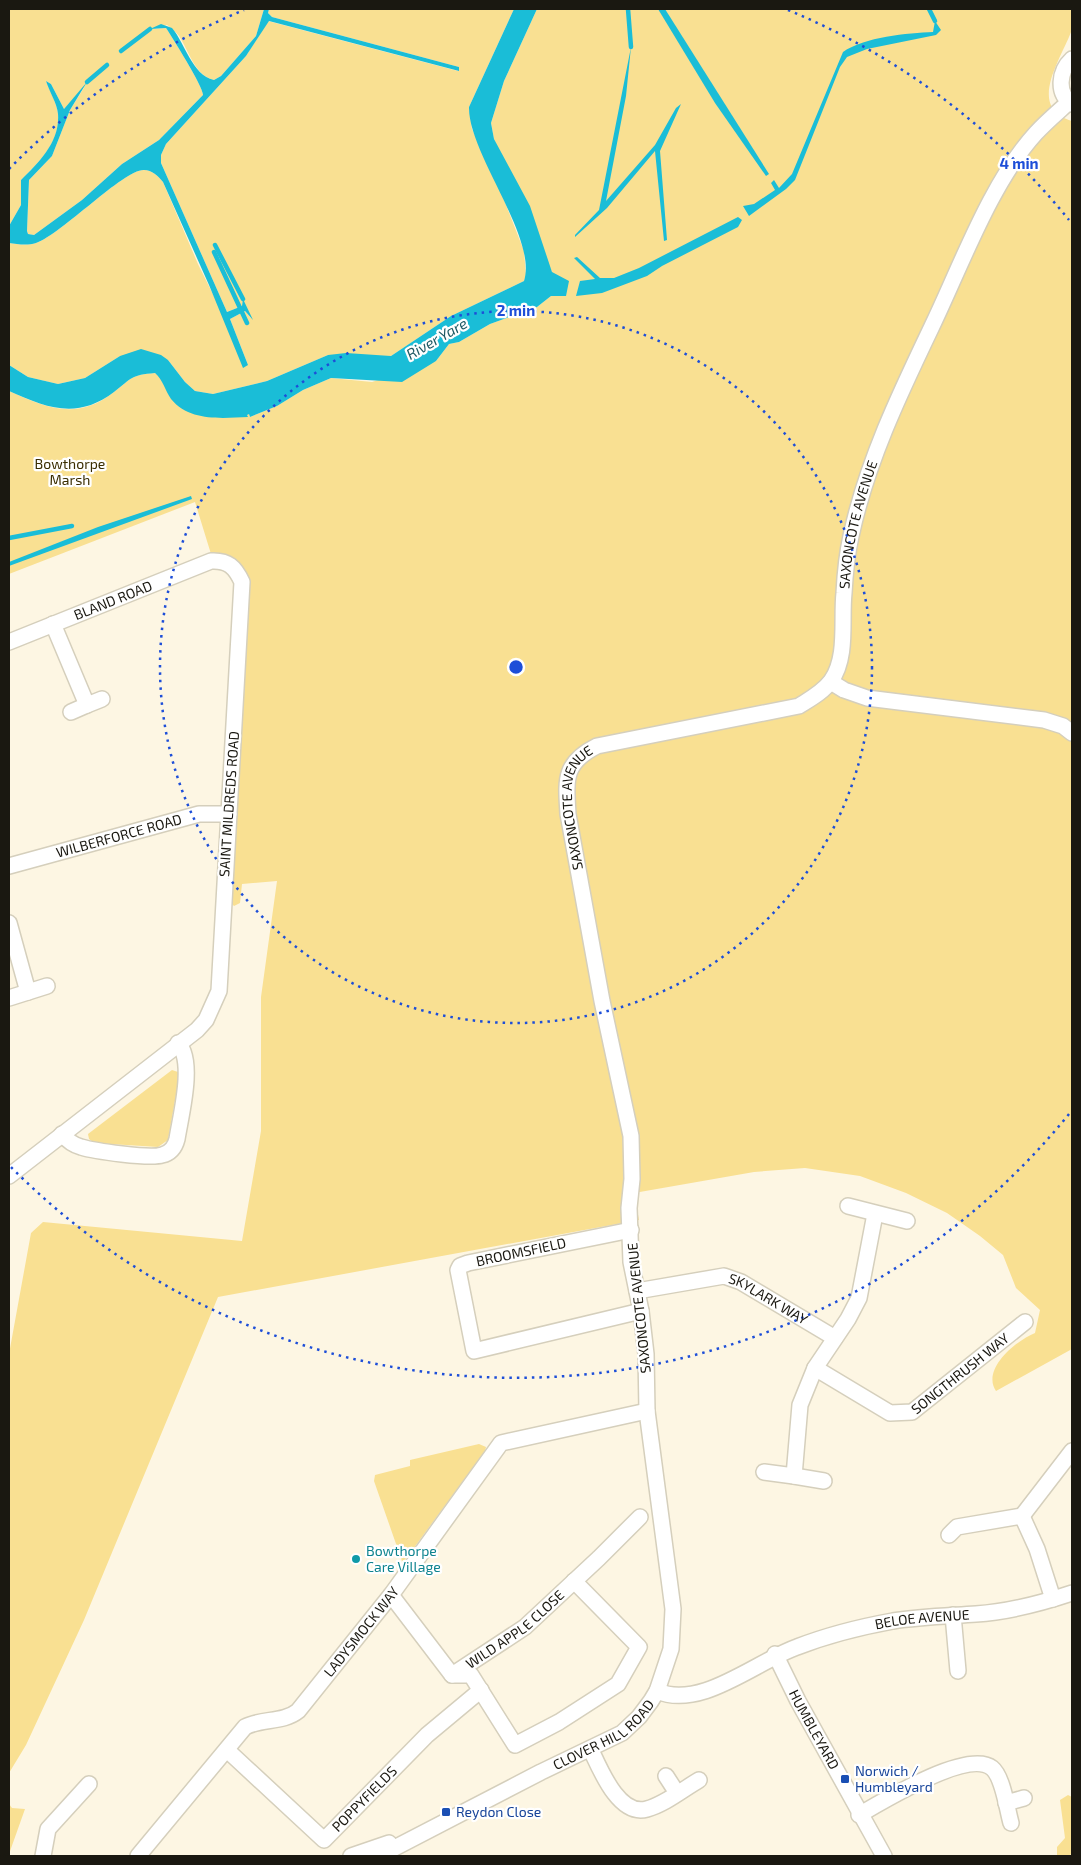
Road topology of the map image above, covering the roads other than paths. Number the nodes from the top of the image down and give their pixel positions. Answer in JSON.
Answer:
{"nodes":[{"id":1,"x":1072,"y":59,"type":"edge"},
{"id":2,"x":1070,"y":103,"type":"edge"},
{"id":3,"x":219,"y":560,"type":"joint"},
{"id":4,"x":53,"y":624,"type":"junction"},
{"id":5,"x":9,"y":642,"type":"edge"},
{"id":6,"x":831,"y":682,"type":"junction"},
{"id":7,"x":102,"y":699,"type":"dead end"},
{"id":8,"x":87,"y":705,"type":"junction"},
{"id":9,"x":70,"y":712,"type":"dead end"},
{"id":10,"x":1072,"y":732,"type":"edge"},
{"id":11,"x":229,"y":814,"type":"junction"},
{"id":12,"x":9,"y":866,"type":"edge"},
{"id":13,"x":9,"y":922,"type":"edge"},
{"id":14,"x":47,"y":986,"type":"dead end"},
{"id":15,"x":28,"y":992,"type":"junction"},
{"id":16,"x":9,"y":998,"type":"edge"},
{"id":17,"x":178,"y":1043,"type":"junction"},
{"id":18,"x":62,"y":1134,"type":"junction"},
{"id":19,"x":9,"y":1176,"type":"edge"},
{"id":20,"x":848,"y":1206,"type":"dead end"},
{"id":21,"x":875,"y":1214,"type":"junction"},
{"id":22,"x":907,"y":1221,"type":"dead end"},
{"id":23,"x":632,"y":1230,"type":"junction"},
{"id":24,"x":637,"y":1291,"type":"junction"},
{"id":25,"x":641,"y":1311,"type":"junction"},
{"id":26,"x":1025,"y":1322,"type":"dead end"},
{"id":27,"x":835,"y":1338,"type":"junction"},
{"id":28,"x":815,"y":1368,"type":"junction"},
{"id":29,"x":647,"y":1410,"type":"junction"},
{"id":30,"x":1072,"y":1451,"type":"edge"},
{"id":31,"x":764,"y":1472,"type":"dead end"},
{"id":32,"x":794,"y":1476,"type":"junction"},
{"id":33,"x":824,"y":1481,"type":"dead end"},
{"id":34,"x":1022,"y":1516,"type":"junction"},
{"id":35,"x":640,"y":1517,"type":"dead end"},
{"id":36,"x":952,"y":1526,"type":"dead end"},
{"id":37,"x":574,"y":1581,"type":"junction"},
{"id":38,"x":1072,"y":1593,"type":"edge"},
{"id":39,"x":391,"y":1595,"type":"junction"},
{"id":40,"x":1053,"y":1599,"type":"junction"},
{"id":41,"x":953,"y":1615,"type":"junction"},
{"id":42,"x":775,"y":1654,"type":"junction"},
{"id":43,"x":958,"y":1671,"type":"dead end"},
{"id":44,"x":452,"y":1675,"type":"junction"},
{"id":45,"x":482,"y":1690,"type":"junction"},
{"id":46,"x":657,"y":1691,"type":"junction"},
{"id":47,"x":227,"y":1750,"type":"junction"},
{"id":48,"x":591,"y":1750,"type":"junction"},
{"id":49,"x":666,"y":1776,"type":"dead end"},
{"id":50,"x":698,"y":1780,"type":"dead end"},
{"id":51,"x":89,"y":1784,"type":"dead end"},
{"id":52,"x":677,"y":1793,"type":"junction"},
{"id":53,"x":1024,"y":1798,"type":"dead end"},
{"id":54,"x":1006,"y":1803,"type":"junction"},
{"id":55,"x":859,"y":1815,"type":"junction"},
{"id":56,"x":1011,"y":1823,"type":"dead end"},
{"id":57,"x":428,"y":1829,"type":"junction"},
{"id":58,"x":43,"y":1856,"type":"edge"},
{"id":59,"x":138,"y":1856,"type":"edge"},
{"id":60,"x":351,"y":1856,"type":"edge"},
{"id":61,"x":379,"y":1856,"type":"edge"},
{"id":62,"x":884,"y":1856,"type":"edge"}],
"edges":[{"from":1,"to":2,"type":"street"},
{"from":2,"to":6,"type":"street","name":"SAXONCOTE AVENUE"},
{"from":3,"to":4,"type":"street","name":"BLAND ROAD"},
{"from":3,"to":11,"type":"street","name":"SAINT MILDREDS ROAD"},
{"from":4,"to":5,"type":"street","name":"BLAND ROAD"},
{"from":4,"to":8,"type":"street"},
{"from":6,"to":10,"type":"street"},
{"from":6,"to":23,"type":"street","name":"SAXONCOTE AVENUE"},
{"from":7,"to":8,"type":"street"},
{"from":8,"to":9,"type":"street"},
{"from":11,"to":12,"type":"street","name":"WILBERFORCE ROAD"},
{"from":11,"to":17,"type":"street","name":"SAINT MILDREDS ROAD"},
{"from":13,"to":15,"type":"street"},
{"from":14,"to":15,"type":"street"},
{"from":15,"to":16,"type":"street"},
{"from":17,"to":18,"type":"street","name":"SAINT MILDREDS ROAD"},
{"from":17,"to":18,"type":"street"},
{"from":18,"to":19,"type":"street","name":"SAINT MILDREDS ROAD"},
{"from":20,"to":21,"type":"street"},
{"from":21,"to":22,"type":"street"},
{"from":21,"to":27,"type":"street"},
{"from":23,"to":24,"type":"street","name":"SAXONCOTE AVENUE"},
{"from":23,"to":25,"type":"street","name":"BROOMSFIELD"},
{"from":24,"to":25,"type":"street","name":"SAXONCOTE AVENUE"},
{"from":24,"to":27,"type":"street","name":"SKYLARK WAY"},
{"from":25,"to":29,"type":"street","name":"SAXONCOTE AVENUE"},
{"from":26,"to":28,"type":"street","name":"SONGTHRUSH WAY"},
{"from":27,"to":28,"type":"street"},
{"from":28,"to":32,"type":"street"},
{"from":29,"to":39,"type":"street","name":"LADYSMOCK WAY"},
{"from":29,"to":46,"type":"street","name":"SAXONCOTE AVENUE"},
{"from":30,"to":34,"type":"street"},
{"from":31,"to":32,"type":"street"},
{"from":32,"to":33,"type":"street"},
{"from":34,"to":36,"type":"street"},
{"from":34,"to":40,"type":"street"},
{"from":35,"to":37,"type":"street","name":"WILD APPLE CLOSE"},
{"from":37,"to":44,"type":"street","name":"WILD APPLE CLOSE"},
{"from":37,"to":45,"type":"street","name":"WILD APPLE CLOSE"},
{"from":38,"to":40,"type":"street","name":"BELOE AVENUE"},
{"from":39,"to":44,"type":"street"},
{"from":39,"to":47,"type":"street","name":"LADYSMOCK WAY"},
{"from":40,"to":41,"type":"street","name":"BELOE AVENUE"},
{"from":41,"to":42,"type":"street","name":"BELOE AVENUE"},
{"from":41,"to":43,"type":"street"},
{"from":42,"to":46,"type":"street","name":"CLOVER HILL ROAD"},
{"from":42,"to":55,"type":"street","name":"HUMBLEYARD"},
{"from":44,"to":45,"type":"street"},
{"from":45,"to":47,"type":"street","name":"POPPYFIELDS"},
{"from":46,"to":48,"type":"street","name":"CLOVER HILL ROAD"},
{"from":47,"to":59,"type":"street","name":"LADYSMOCK WAY"},
{"from":48,"to":52,"type":"street"},
{"from":48,"to":57,"type":"street","name":"CLOVER HILL ROAD"},
{"from":49,"to":52,"type":"street"},
{"from":50,"to":52,"type":"street"},
{"from":51,"to":58,"type":"street"},
{"from":53,"to":54,"type":"street"},
{"from":54,"to":55,"type":"street"},
{"from":54,"to":56,"type":"street"},
{"from":55,"to":62,"type":"street","name":"HUMBLEYARD"},
{"from":57,"to":60,"type":"street","name":"CLOVER HILL ROAD"},
{"from":57,"to":61,"type":"street","name":"CLOVER HILL ROAD"}]}
